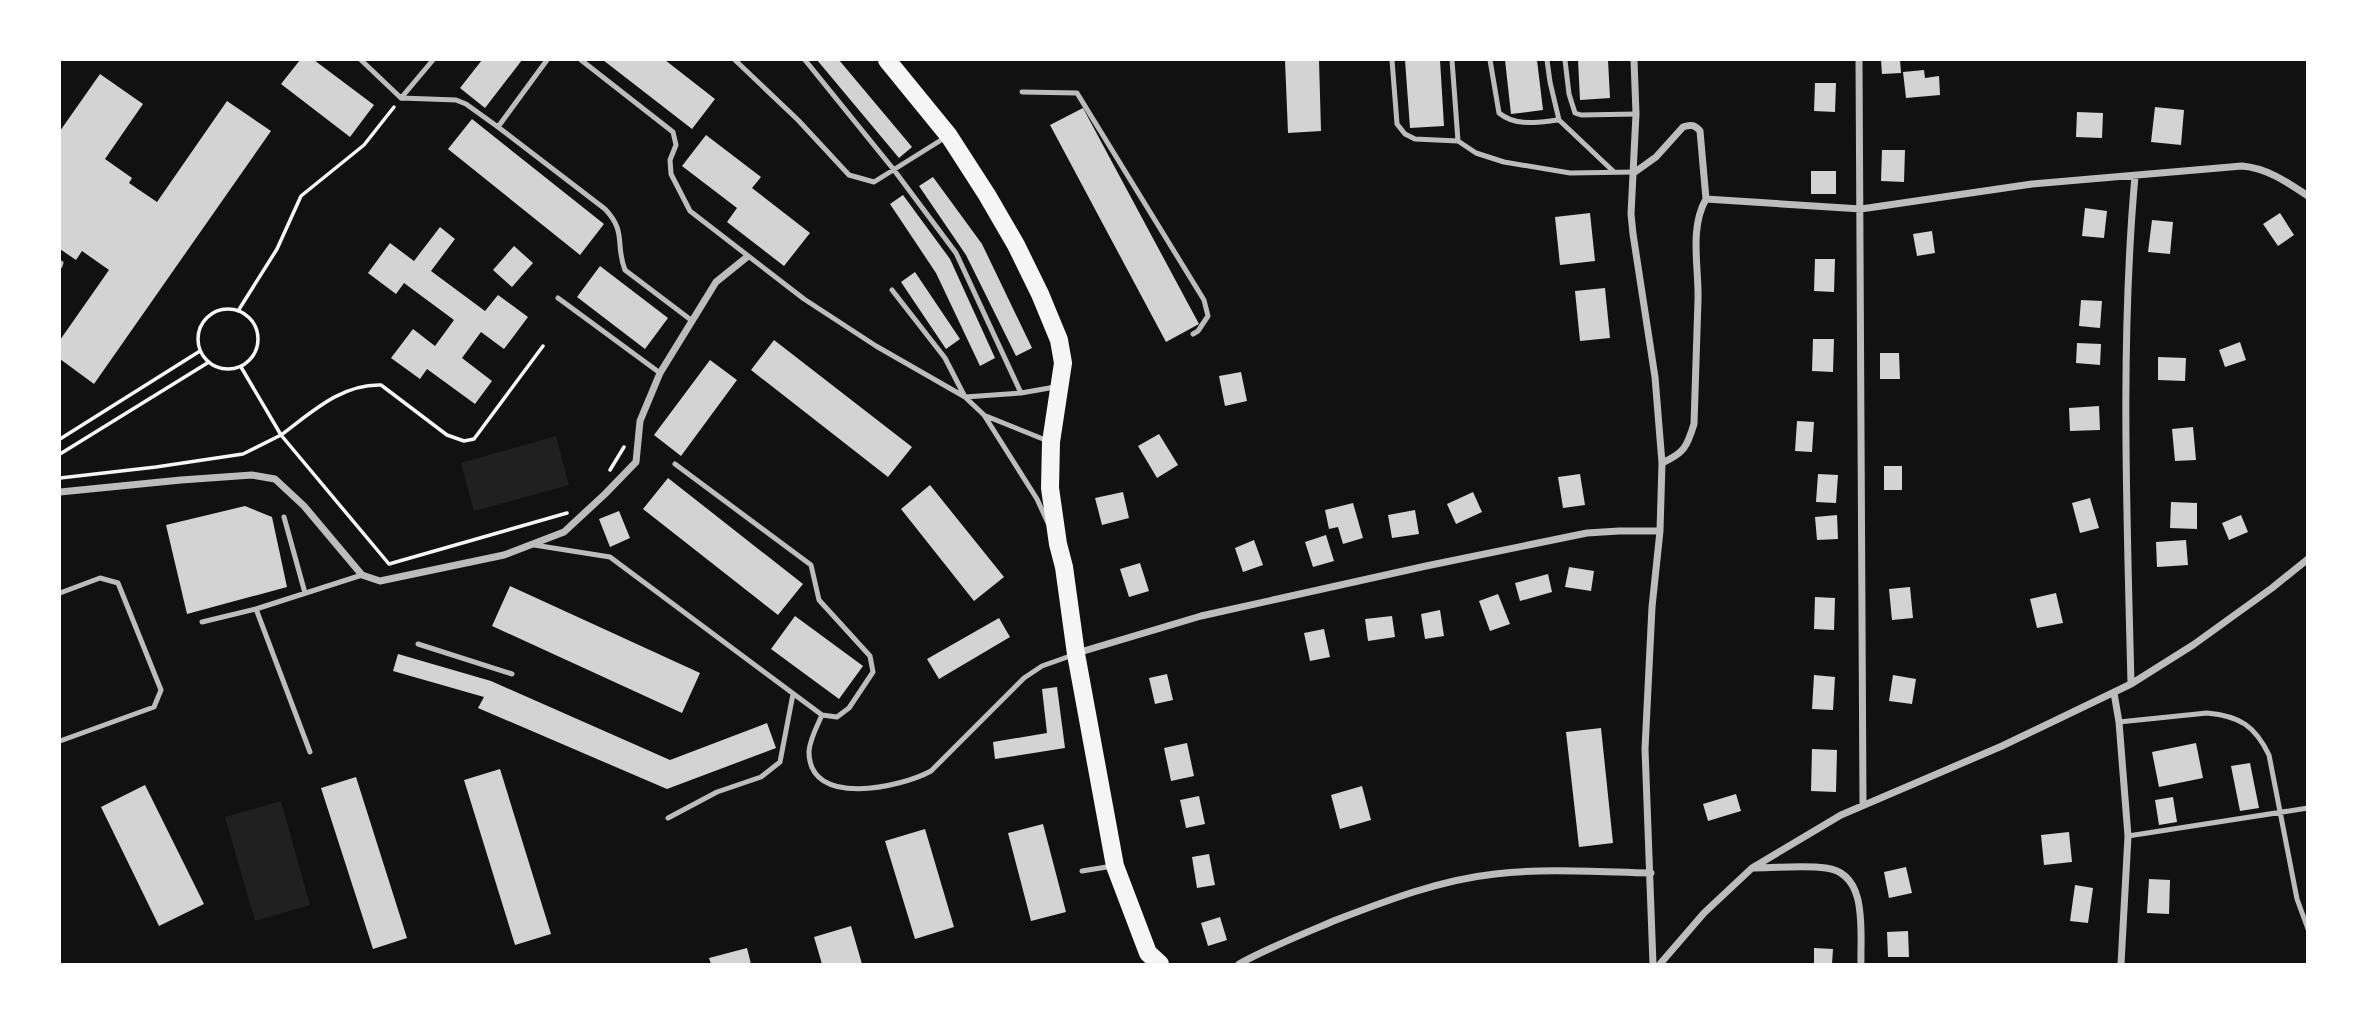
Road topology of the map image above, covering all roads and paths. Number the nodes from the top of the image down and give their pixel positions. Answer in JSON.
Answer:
{"nodes":[{"id":1,"x":361,"y":60,"type":"edge"},
{"id":2,"x":433,"y":60,"type":"edge"},
{"id":3,"x":547,"y":60,"type":"edge"},
{"id":4,"x":581,"y":60,"type":"edge"},
{"id":5,"x":735,"y":60,"type":"edge"},
{"id":6,"x":805,"y":60,"type":"edge"},
{"id":7,"x":887,"y":60,"type":"edge"},
{"id":8,"x":1392,"y":60,"type":"edge"},
{"id":9,"x":1452,"y":60,"type":"edge"},
{"id":10,"x":1490,"y":60,"type":"edge"},
{"id":11,"x":1547,"y":60,"type":"edge"},
{"id":12,"x":1565,"y":60,"type":"edge"},
{"id":13,"x":1634,"y":60,"type":"edge"},
{"id":14,"x":1859,"y":60,"type":"edge"},
{"id":15,"x":1022,"y":92,"type":"dead end"},
{"id":16,"x":401,"y":98,"type":"junction"},
{"id":17,"x":1636,"y":114,"type":"junction"},
{"id":18,"x":1559,"y":120,"type":"junction"},
{"id":19,"x":498,"y":127,"type":"junction"},
{"id":20,"x":949,"y":136,"type":"junction"},
{"id":21,"x":1458,"y":141,"type":"junction"},
{"id":22,"x":894,"y":170,"type":"junction"},
{"id":23,"x":1613,"y":171,"type":"junction"},
{"id":24,"x":1634,"y":172,"type":"junction"},
{"id":25,"x":2135,"y":176,"type":"junction"},
{"id":26,"x":2308,"y":196,"type":"edge"},
{"id":27,"x":1706,"y":199,"type":"junction"},
{"id":28,"x":1861,"y":209,"type":"junction"},
{"id":29,"x":747,"y":257,"type":"junction"},
{"id":30,"x":892,"y":290,"type":"dead end"},
{"id":31,"x":558,"y":298,"type":"dead end"},
{"id":32,"x":238,"y":311,"type":"junction"},
{"id":33,"x":691,"y":320,"type":"junction"},
{"id":34,"x":1193,"y":334,"type":"dead end"},
{"id":35,"x":542,"y":346,"type":"dead end"},
{"id":36,"x":200,"y":351,"type":"junction"},
{"id":37,"x":209,"y":362,"type":"junction"},
{"id":38,"x":241,"y":367,"type":"junction"},
{"id":39,"x":660,"y":373,"type":"junction"},
{"id":40,"x":1060,"y":386,"type":"junction"},
{"id":41,"x":1021,"y":393,"type":"junction"},
{"id":42,"x":965,"y":397,"type":"junction"},
{"id":43,"x":984,"y":415,"type":"junction"},
{"id":44,"x":640,"y":421,"type":"junction"},
{"id":45,"x":281,"y":435,"type":"junction"},
{"id":46,"x":60,"y":439,"type":"edge"},
{"id":47,"x":1051,"y":442,"type":"junction"},
{"id":48,"x":60,"y":454,"type":"edge"},
{"id":49,"x":1662,"y":463,"type":"junction"},
{"id":50,"x":675,"y":464,"type":"dead end"},
{"id":51,"x":60,"y":478,"type":"edge"},
{"id":52,"x":603,"y":480,"type":"dead end"},
{"id":53,"x":60,"y":492,"type":"edge"},
{"id":54,"x":570,"y":512,"type":"dead end"},
{"id":55,"x":284,"y":517,"type":"dead end"},
{"id":56,"x":1660,"y":531,"type":"junction"},
{"id":57,"x":1058,"y":544,"type":"junction"},
{"id":58,"x":534,"y":545,"type":"junction"},
{"id":59,"x":2308,"y":559,"type":"edge"},
{"id":60,"x":362,"y":575,"type":"junction"},
{"id":61,"x":60,"y":593,"type":"edge"},
{"id":62,"x":305,"y":593,"type":"junction"},
{"id":63,"x":256,"y":609,"type":"junction"},
{"id":64,"x":202,"y":622,"type":"dead end"},
{"id":65,"x":418,"y":645,"type":"dead end"},
{"id":66,"x":1076,"y":654,"type":"junction"},
{"id":67,"x":512,"y":674,"type":"dead end"},
{"id":68,"x":2132,"y":684,"type":"junction"},
{"id":69,"x":2114,"y":693,"type":"junction"},
{"id":70,"x":793,"y":694,"type":"junction"},
{"id":71,"x":822,"y":715,"type":"junction"},
{"id":72,"x":2119,"y":722,"type":"junction"},
{"id":73,"x":60,"y":741,"type":"edge"},
{"id":74,"x":310,"y":752,"type":"dead end"},
{"id":75,"x":1863,"y":805,"type":"junction"},
{"id":76,"x":2308,"y":808,"type":"edge"},
{"id":77,"x":2279,"y":813,"type":"junction"},
{"id":78,"x":668,"y":818,"type":"dead end"},
{"id":79,"x":2128,"y":836,"type":"junction"},
{"id":80,"x":1115,"y":866,"type":"junction"},
{"id":81,"x":1752,"y":868,"type":"junction"},
{"id":82,"x":1082,"y":871,"type":"dead end"},
{"id":83,"x":1651,"y":873,"type":"junction"},
{"id":84,"x":2308,"y":929,"type":"edge"},
{"id":85,"x":1160,"y":964,"type":"edge"},
{"id":86,"x":1239,"y":964,"type":"edge"},
{"id":87,"x":1653,"y":964,"type":"edge"},
{"id":88,"x":1660,"y":964,"type":"edge"},
{"id":89,"x":1861,"y":964,"type":"edge"},
{"id":90,"x":2121,"y":964,"type":"edge"}],
"edges":[{"from":1,"to":16,"type":"lane"},
{"from":2,"to":16,"type":"lane"},
{"from":3,"to":19,"type":"lane"},
{"from":4,"to":29,"type":"lane"},
{"from":5,"to":22,"type":"lane"},
{"from":6,"to":22,"type":"lane"},
{"from":7,"to":20,"type":"main road"},
{"from":8,"to":21,"type":"lane"},
{"from":9,"to":21,"type":"lane"},
{"from":10,"to":18,"type":"lane"},
{"from":11,"to":18,"type":"lane"},
{"from":12,"to":17,"type":"lane"},
{"from":13,"to":17,"type":"street"},
{"from":14,"to":28,"type":"street"},
{"from":15,"to":34,"type":"lane"},
{"from":16,"to":19,"type":"lane"},
{"from":16,"to":32,"type":"path"},
{"from":17,"to":24,"type":"street"},
{"from":18,"to":23,"type":"lane"},
{"from":19,"to":33,"type":"lane"},
{"from":20,"to":22,"type":"lane"},
{"from":20,"to":40,"type":"main road"},
{"from":21,"to":23,"type":"lane"},
{"from":22,"to":41,"type":"lane"},
{"from":23,"to":24,"type":"lane"},
{"from":24,"to":27,"type":"street"},
{"from":24,"to":49,"type":"street"},
{"from":25,"to":26,"type":"street"},
{"from":25,"to":28,"type":"street"},
{"from":25,"to":68,"type":"street"},
{"from":27,"to":28,"type":"street"},
{"from":27,"to":49,"type":"street"},
{"from":28,"to":75,"type":"street"},
{"from":29,"to":33,"type":"street"},
{"from":29,"to":42,"type":"lane"},
{"from":30,"to":42,"type":"lane"},
{"from":31,"to":39,"type":"lane"},
{"from":32,"to":36,"type":"path"},
{"from":32,"to":38,"type":"path"},
{"from":33,"to":39,"type":"street"},
{"from":35,"to":45,"type":"path"},
{"from":36,"to":37,"type":"path"},
{"from":36,"to":46,"type":"path"},
{"from":37,"to":38,"type":"path"},
{"from":37,"to":48,"type":"path"},
{"from":38,"to":45,"type":"path"},
{"from":39,"to":44,"type":"street"},
{"from":40,"to":41,"type":"lane"},
{"from":40,"to":47,"type":"main road"},
{"from":41,"to":42,"type":"lane"},
{"from":42,"to":43,"type":"lane"},
{"from":43,"to":47,"type":"lane"},
{"from":43,"to":57,"type":"lane"},
{"from":44,"to":52,"type":"path"},
{"from":44,"to":58,"type":"street"},
{"from":45,"to":51,"type":"path"},
{"from":45,"to":54,"type":"path"},
{"from":47,"to":57,"type":"main road"},
{"from":49,"to":56,"type":"street"},
{"from":50,"to":71,"type":"lane"},
{"from":53,"to":60,"type":"street"},
{"from":55,"to":62,"type":"lane"},
{"from":56,"to":66,"type":"street"},
{"from":56,"to":83,"type":"street"},
{"from":57,"to":66,"type":"main road"},
{"from":58,"to":60,"type":"street"},
{"from":58,"to":70,"type":"lane"},
{"from":59,"to":68,"type":"street"},
{"from":60,"to":62,"type":"lane"},
{"from":61,"to":73,"type":"lane"},
{"from":62,"to":63,"type":"lane"},
{"from":63,"to":64,"type":"lane"},
{"from":63,"to":74,"type":"lane"},
{"from":65,"to":67,"type":"lane"},
{"from":66,"to":71,"type":"lane"},
{"from":66,"to":80,"type":"main road"},
{"from":68,"to":69,"type":"street"},
{"from":69,"to":72,"type":"street"},
{"from":69,"to":75,"type":"street"},
{"from":70,"to":71,"type":"lane"},
{"from":70,"to":78,"type":"lane"},
{"from":72,"to":77,"type":"lane"},
{"from":72,"to":79,"type":"street"},
{"from":75,"to":81,"type":"street"},
{"from":76,"to":77,"type":"lane"},
{"from":77,"to":79,"type":"lane"},
{"from":77,"to":84,"type":"lane"},
{"from":79,"to":90,"type":"street"},
{"from":80,"to":82,"type":"lane"},
{"from":80,"to":85,"type":"main road"},
{"from":81,"to":88,"type":"street"},
{"from":81,"to":89,"type":"street"},
{"from":83,"to":86,"type":"street"},
{"from":83,"to":87,"type":"street"}]}
